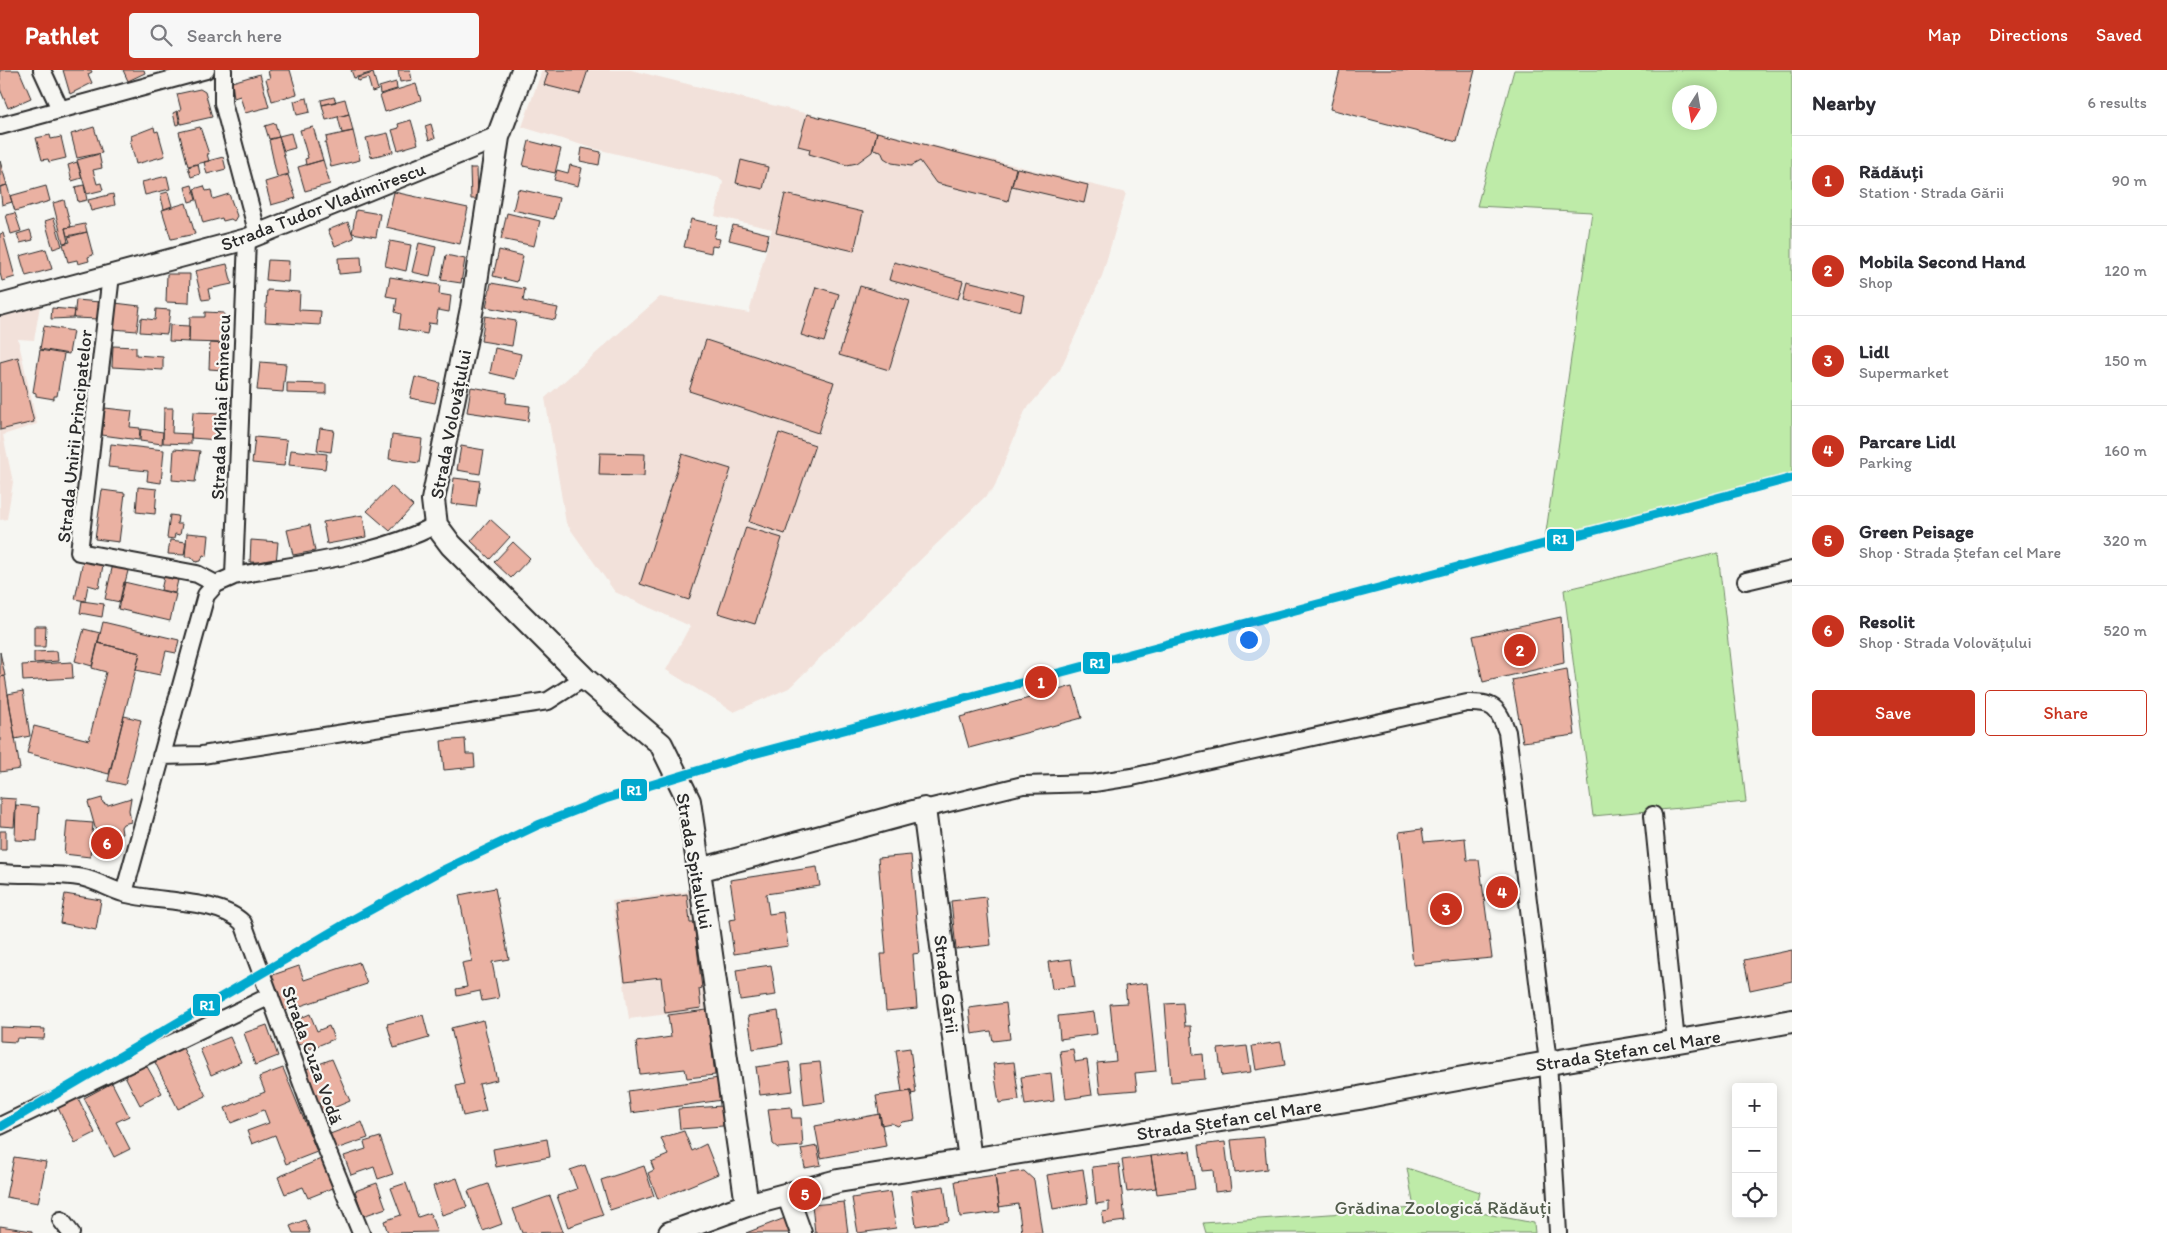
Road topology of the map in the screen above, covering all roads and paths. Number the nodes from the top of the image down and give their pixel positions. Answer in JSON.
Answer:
{"nodes":[{"id":1,"x":42,"y":70,"type":"edge"},
{"id":2,"x":206,"y":70,"type":"edge"},
{"id":3,"x":223,"y":70,"type":"edge"},
{"id":4,"x":523,"y":70,"type":"edge"},
{"id":5,"x":60,"y":109,"type":"junction"},
{"id":6,"x":0,"y":126,"type":"edge"},
{"id":7,"x":498,"y":137,"type":"junction"},
{"id":8,"x":253,"y":237,"type":"junction"},
{"id":9,"x":111,"y":275,"type":"junction"},
{"id":10,"x":0,"y":305,"type":"edge"},
{"id":11,"x":436,"y":525,"type":"junction"},
{"id":12,"x":1792,"y":570,"type":"edge"},
{"id":13,"x":234,"y":576,"type":"junction"},
{"id":14,"x":1746,"y":581,"type":"dead end"},
{"id":15,"x":216,"y":584,"type":"junction"},
{"id":16,"x":584,"y":678,"type":"junction"},
{"id":17,"x":161,"y":756,"type":"junction"},
{"id":18,"x":924,"y":809,"type":"junction"},
{"id":19,"x":1653,"y":815,"type":"dead end"},
{"id":20,"x":699,"y":870,"type":"junction"},
{"id":21,"x":0,"y":873,"type":"edge"},
{"id":22,"x":124,"y":894,"type":"junction"},
{"id":23,"x":270,"y":996,"type":"junction"},
{"id":24,"x":1792,"y":1021,"type":"edge"},
{"id":25,"x":1676,"y":1042,"type":"junction"},
{"id":26,"x":1548,"y":1062,"type":"junction"},
{"id":27,"x":0,"y":1126,"type":"edge"},
{"id":28,"x":970,"y":1160,"type":"junction"},
{"id":29,"x":787,"y":1194,"type":"junction"},
{"id":30,"x":747,"y":1205,"type":"junction"},
{"id":31,"x":362,"y":1233,"type":"edge"},
{"id":32,"x":670,"y":1233,"type":"edge"},
{"id":33,"x":801,"y":1233,"type":"edge"},
{"id":34,"x":1558,"y":1233,"type":"edge"}],
"edges":[{"from":1,"to":5,"type":"street"},
{"from":2,"to":5,"type":"street"},
{"from":3,"to":8,"type":"street","name":"Strada Mihai Eminescu"},
{"from":4,"to":7,"type":"main road","name":"Strada Volovățului"},
{"from":5,"to":6,"type":"street"},
{"from":7,"to":8,"type":"street","name":"Strada Tudor Vladimirescu"},
{"from":7,"to":11,"type":"main road","name":"Strada Volovățului"},
{"from":8,"to":9,"type":"street","name":"Strada Tudor Vladimirescu"},
{"from":8,"to":13,"type":"street","name":"Strada Mihai Eminescu"},
{"from":9,"to":10,"type":"street","name":"Strada Tudor Vladimirescu"},
{"from":9,"to":15,"type":"street","name":"Strada Unirii Principatelor"},
{"from":11,"to":13,"type":"street","name":"Strada Volovățului"},
{"from":11,"to":16,"type":"main road","name":"Strada Spitalului"},
{"from":12,"to":14,"type":"street"},
{"from":13,"to":15,"type":"street","name":"Strada Volovățului"},
{"from":15,"to":17,"type":"street"},
{"from":16,"to":17,"type":"street"},
{"from":16,"to":20,"type":"main road","name":"Strada Spitalului"},
{"from":17,"to":22,"type":"street"},
{"from":18,"to":20,"type":"main road"},
{"from":18,"to":26,"type":"street"},
{"from":18,"to":28,"type":"main road","name":"Strada Gării"},
{"from":19,"to":25,"type":"street"},
{"from":20,"to":30,"type":"main road","name":"Strada Spitalului"},
{"from":21,"to":22,"type":"street"},
{"from":22,"to":23,"type":"street","name":"Strada Cuza Vodă"},
{"from":23,"to":27,"type":"street"},
{"from":23,"to":31,"type":"street","name":"Strada Cuza Vodă"},
{"from":24,"to":25,"type":"main road","name":"Strada Ștefan cel Mare"},
{"from":25,"to":26,"type":"main road","name":"Strada Ștefan cel Mare"},
{"from":26,"to":28,"type":"main road","name":"Strada Ștefan cel Mare"},
{"from":26,"to":34,"type":"street"},
{"from":28,"to":29,"type":"main road","name":"Strada Ștefan cel Mare"},
{"from":29,"to":30,"type":"main road","name":"Strada Ștefan cel Mare"},
{"from":29,"to":33,"type":"street"},
{"from":30,"to":32,"type":"main road","name":"Strada Ștefan cel Mare"}]}
